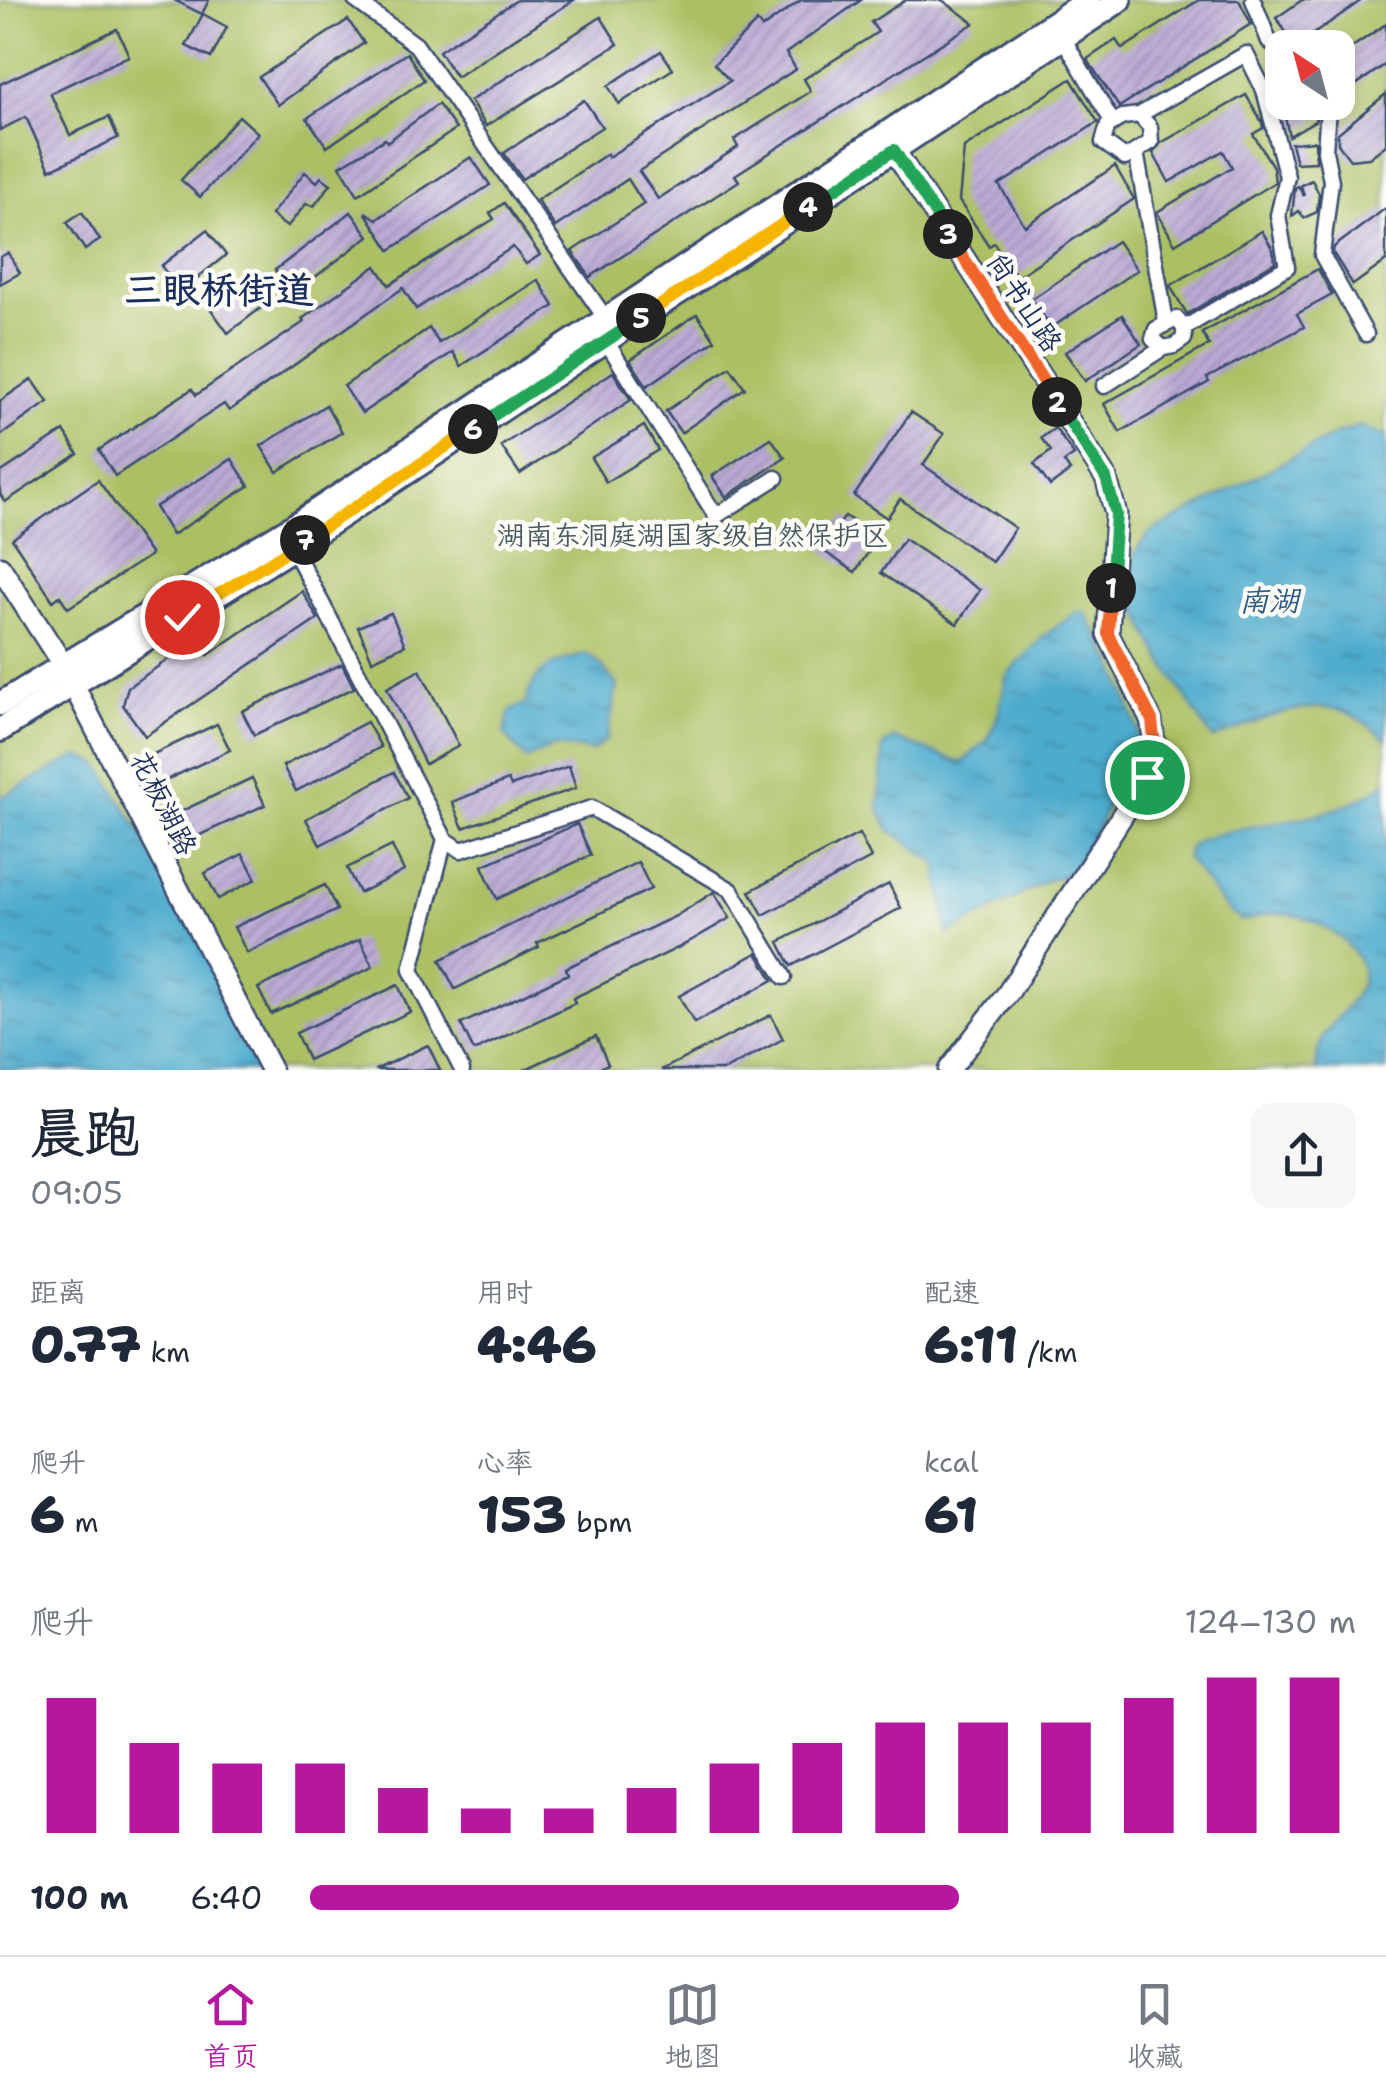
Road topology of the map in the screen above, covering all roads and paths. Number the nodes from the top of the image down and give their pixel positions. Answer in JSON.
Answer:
{"nodes":[{"id":1,"x":356,"y":0,"type":"edge"},
{"id":2,"x":1088,"y":0,"type":"edge"},
{"id":3,"x":1120,"y":0,"type":"edge"},
{"id":4,"x":1253,"y":0,"type":"edge"},
{"id":5,"x":1265,"y":31,"type":"edge"},
{"id":6,"x":1063,"y":38,"type":"junction"},
{"id":7,"x":1139,"y":115,"type":"junction"},
{"id":8,"x":1327,"y":120,"type":"edge"},
{"id":9,"x":1113,"y":122,"type":"junction"},
{"id":10,"x":894,"y":150,"type":"junction"},
{"id":11,"x":1136,"y":152,"type":"junction"},
{"id":12,"x":1166,"y":322,"type":"junction"},
{"id":13,"x":1184,"y":328,"type":"junction"},
{"id":14,"x":606,"y":330,"type":"junction"},
{"id":15,"x":1366,"y":334,"type":"dead end"},
{"id":16,"x":1163,"y":348,"type":"junction"},
{"id":17,"x":1104,"y":386,"type":"dead end"},
{"id":18,"x":776,"y":478,"type":"dead end"},
{"id":19,"x":292,"y":548,"type":"junction"},
{"id":20,"x":0,"y":567,"type":"edge"},
{"id":21,"x":68,"y":675,"type":"junction"},
{"id":22,"x":33,"y":695,"type":"junction"},
{"id":23,"x":0,"y":704,"type":"edge"},
{"id":24,"x":0,"y":730,"type":"edge"},
{"id":25,"x":445,"y":839,"type":"junction"},
{"id":26,"x":784,"y":977,"type":"dead end"},
{"id":27,"x":271,"y":1070,"type":"edge"},
{"id":28,"x":462,"y":1070,"type":"edge"},
{"id":29,"x":949,"y":1070,"type":"edge"}],
"edges":[{"from":1,"to":14,"type":"street"},
{"from":2,"to":14,"type":"main road"},
{"from":3,"to":6,"type":"main road"},
{"from":4,"to":5,"type":"street"},
{"from":6,"to":9,"type":"street"},
{"from":6,"to":10,"type":"main road"},
{"from":7,"to":9,"type":"street"},
{"from":7,"to":11,"type":"street"},
{"from":7,"to":13,"type":"street"},
{"from":8,"to":15,"type":"street"},
{"from":9,"to":11,"type":"street"},
{"from":10,"to":14,"type":"main road"},
{"from":10,"to":29,"type":"street","name":"尚书山路"},
{"from":11,"to":12,"type":"street"},
{"from":12,"to":13,"type":"street"},
{"from":12,"to":16,"type":"street"},
{"from":13,"to":16,"type":"street"},
{"from":14,"to":18,"type":"street"},
{"from":14,"to":19,"type":"main road"},
{"from":14,"to":21,"type":"main road"},
{"from":16,"to":17,"type":"street"},
{"from":19,"to":21,"type":"main road"},
{"from":19,"to":25,"type":"street"},
{"from":20,"to":21,"type":"street","name":"花板湖路"},
{"from":21,"to":22,"type":"main road"},
{"from":21,"to":27,"type":"street","name":"花板湖路"},
{"from":22,"to":23,"type":"main road"},
{"from":22,"to":24,"type":"main road"},
{"from":25,"to":26,"type":"street"},
{"from":25,"to":28,"type":"street"}]}
